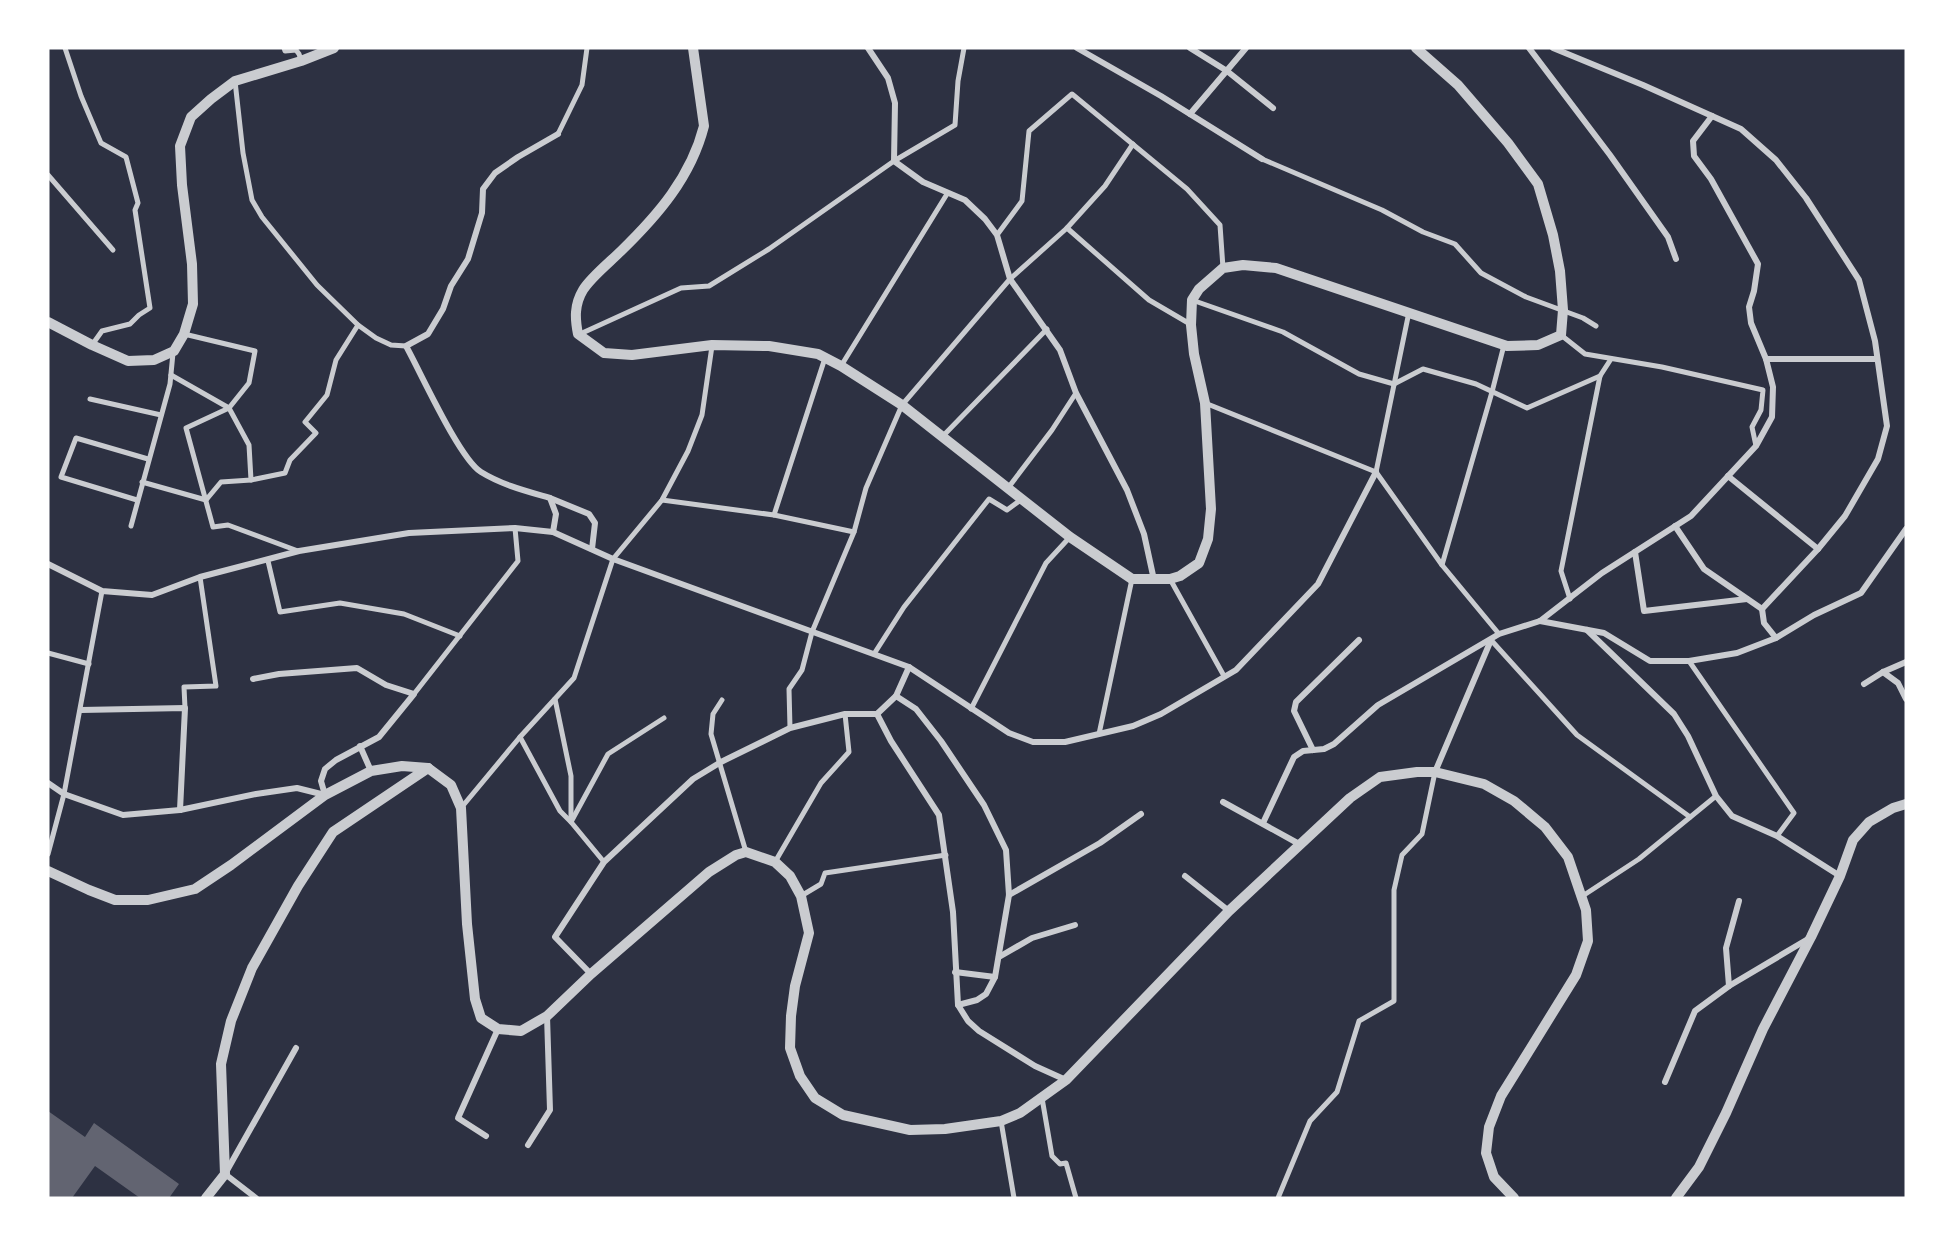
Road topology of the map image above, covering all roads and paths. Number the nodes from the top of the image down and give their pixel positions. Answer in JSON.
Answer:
{"nodes":[{"id":1,"x":65,"y":48,"type":"edge"},
{"id":2,"x":284,"y":48,"type":"edge"},
{"id":3,"x":334,"y":48,"type":"edge"},
{"id":4,"x":587,"y":48,"type":"edge"},
{"id":5,"x":693,"y":48,"type":"edge"},
{"id":6,"x":868,"y":48,"type":"edge"},
{"id":7,"x":964,"y":48,"type":"edge"},
{"id":8,"x":1077,"y":48,"type":"edge"},
{"id":9,"x":1190,"y":48,"type":"edge"},
{"id":10,"x":1246,"y":48,"type":"edge"},
{"id":11,"x":1416,"y":48,"type":"edge"},
{"id":12,"x":1529,"y":48,"type":"edge"},
{"id":13,"x":1552,"y":48,"type":"edge"},
{"id":14,"x":301,"y":61,"type":"junction"},
{"id":15,"x":1227,"y":71,"type":"junction"},
{"id":16,"x":236,"y":81,"type":"junction"},
{"id":17,"x":1273,"y":108,"type":"dead end"},
{"id":18,"x":1190,"y":114,"type":"junction"},
{"id":19,"x":1712,"y":116,"type":"junction"},
{"id":20,"x":558,"y":134,"type":"joint"},
{"id":21,"x":1133,"y":144,"type":"junction"},
{"id":22,"x":1262,"y":159,"type":"joint"},
{"id":23,"x":894,"y":161,"type":"junction"},
{"id":24,"x":48,"y":175,"type":"edge"},
{"id":25,"x":947,"y":194,"type":"junction"},
{"id":26,"x":1068,"y":228,"type":"junction"},
{"id":27,"x":997,"y":235,"type":"junction"},
{"id":28,"x":113,"y":250,"type":"dead end"},
{"id":29,"x":1676,"y":259,"type":"dead end"},
{"id":30,"x":1223,"y":268,"type":"junction"},
{"id":31,"x":1010,"y":279,"type":"junction"},
{"id":32,"x":1192,"y":300,"type":"junction"},
{"id":33,"x":1563,"y":310,"type":"junction"},
{"id":34,"x":1409,"y":312,"type":"junction"},
{"id":35,"x":48,"y":322,"type":"edge"},
{"id":36,"x":358,"y":325,"type":"junction"},
{"id":37,"x":1191,"y":325,"type":"junction"},
{"id":38,"x":1596,"y":326,"type":"dead end"},
{"id":39,"x":1047,"y":329,"type":"junction"},
{"id":40,"x":184,"y":334,"type":"junction"},
{"id":41,"x":578,"y":334,"type":"junction"},
{"id":42,"x":1561,"y":335,"type":"junction"},
{"id":43,"x":92,"y":345,"type":"junction"},
{"id":44,"x":712,"y":345,"type":"junction"},
{"id":45,"x":1504,"y":345,"type":"junction"},
{"id":46,"x":406,"y":346,"type":"junction"},
{"id":47,"x":174,"y":351,"type":"junction"},
{"id":48,"x":825,"y":358,"type":"junction"},
{"id":49,"x":1766,"y":358,"type":"junction"},
{"id":50,"x":1611,"y":359,"type":"junction"},
{"id":51,"x":1877,"y":359,"type":"junction"},
{"id":52,"x":841,"y":366,"type":"junction"},
{"id":53,"x":171,"y":375,"type":"junction"},
{"id":54,"x":1600,"y":376,"type":"junction"},
{"id":55,"x":1394,"y":384,"type":"junction"},
{"id":56,"x":1492,"y":392,"type":"junction"},
{"id":57,"x":1076,"y":393,"type":"junction"},
{"id":58,"x":90,"y":399,"type":"dead end"},
{"id":59,"x":1205,"y":404,"type":"junction"},
{"id":60,"x":902,"y":405,"type":"junction"},
{"id":61,"x":229,"y":408,"type":"junction"},
{"id":62,"x":161,"y":415,"type":"junction"},
{"id":63,"x":942,"y":437,"type":"junction"},
{"id":64,"x":1756,"y":446,"type":"junction"},
{"id":65,"x":148,"y":459,"type":"junction"},
{"id":66,"x":1376,"y":472,"type":"junction"},
{"id":67,"x":1728,"y":476,"type":"junction"},
{"id":68,"x":251,"y":480,"type":"junction"},
{"id":69,"x":142,"y":482,"type":"junction"},
{"id":70,"x":1008,"y":488,"type":"junction"},
{"id":71,"x":550,"y":498,"type":"junction"},
{"id":72,"x":1022,"y":499,"type":"junction"},
{"id":73,"x":137,"y":500,"type":"junction"},
{"id":74,"x":206,"y":500,"type":"junction"},
{"id":75,"x":662,"y":500,"type":"junction"},
{"id":76,"x":774,"y":515,"type":"junction"},
{"id":77,"x":131,"y":525,"type":"dead end"},
{"id":78,"x":1675,"y":526,"type":"junction"},
{"id":79,"x":515,"y":528,"type":"junction"},
{"id":80,"x":554,"y":532,"type":"junction"},
{"id":81,"x":854,"y":532,"type":"junction"},
{"id":82,"x":1905,"y":532,"type":"edge"},
{"id":83,"x":1070,"y":537,"type":"junction"},
{"id":84,"x":592,"y":549,"type":"junction"},
{"id":85,"x":1818,"y":549,"type":"junction"},
{"id":86,"x":299,"y":551,"type":"junction"},
{"id":87,"x":1635,"y":552,"type":"junction"},
{"id":88,"x":613,"y":559,"type":"junction"},
{"id":89,"x":268,"y":561,"type":"junction"},
{"id":90,"x":48,"y":564,"type":"edge"},
{"id":91,"x":1442,"y":564,"type":"junction"},
{"id":92,"x":200,"y":577,"type":"junction"},
{"id":93,"x":1132,"y":579,"type":"junction"},
{"id":94,"x":1170,"y":579,"type":"junction"},
{"id":95,"x":1154,"y":580,"type":"junction"},
{"id":96,"x":102,"y":591,"type":"junction"},
{"id":97,"x":1570,"y":599,"type":"junction"},
{"id":98,"x":1747,"y":599,"type":"junction"},
{"id":99,"x":1762,"y":609,"type":"junction"},
{"id":100,"x":1540,"y":621,"type":"junction"},
{"id":101,"x":1585,"y":628,"type":"junction"},
{"id":102,"x":812,"y":632,"type":"junction"},
{"id":103,"x":1499,"y":634,"type":"junction"},
{"id":104,"x":460,"y":636,"type":"junction"},
{"id":105,"x":1776,"y":638,"type":"junction"},
{"id":106,"x":1359,"y":640,"type":"dead end"},
{"id":107,"x":1491,"y":640,"type":"junction"},
{"id":108,"x":48,"y":653,"type":"edge"},
{"id":109,"x":874,"y":654,"type":"junction"},
{"id":110,"x":1689,"y":661,"type":"junction"},
{"id":111,"x":1906,"y":662,"type":"edge"},
{"id":112,"x":89,"y":664,"type":"junction"},
{"id":113,"x":909,"y":667,"type":"junction"},
{"id":114,"x":1883,"y":672,"type":"junction"},
{"id":115,"x":1224,"y":676,"type":"junction"},
{"id":116,"x":253,"y":679,"type":"dead end"},
{"id":117,"x":1864,"y":684,"type":"dead end"},
{"id":118,"x":414,"y":694,"type":"junction"},
{"id":119,"x":896,"y":696,"type":"junction"},
{"id":120,"x":555,"y":699,"type":"junction"},
{"id":121,"x":1906,"y":699,"type":"edge"},
{"id":122,"x":722,"y":700,"type":"dead end"},
{"id":123,"x":185,"y":708,"type":"junction"},
{"id":124,"x":971,"y":709,"type":"junction"},
{"id":125,"x":81,"y":710,"type":"junction"},
{"id":126,"x":845,"y":714,"type":"junction"},
{"id":127,"x":877,"y":714,"type":"junction"},
{"id":128,"x":664,"y":718,"type":"dead end"},
{"id":129,"x":790,"y":728,"type":"junction"},
{"id":130,"x":1099,"y":734,"type":"junction"},
{"id":131,"x":520,"y":737,"type":"junction"},
{"id":132,"x":360,"y":746,"type":"junction"},
{"id":133,"x":1313,"y":750,"type":"junction"},
{"id":134,"x":721,"y":762,"type":"junction"},
{"id":135,"x":428,"y":768,"type":"junction"},
{"id":136,"x":371,"y":771,"type":"junction"},
{"id":137,"x":1435,"y":772,"type":"junction"},
{"id":138,"x":48,"y":783,"type":"edge"},
{"id":139,"x":64,"y":794,"type":"junction"},
{"id":140,"x":325,"y":795,"type":"junction"},
{"id":141,"x":1716,"y":796,"type":"junction"},
{"id":142,"x":1223,"y":802,"type":"dead end"},
{"id":143,"x":1906,"y":804,"type":"edge"},
{"id":144,"x":461,"y":808,"type":"junction"},
{"id":145,"x":180,"y":810,"type":"junction"},
{"id":146,"x":1141,"y":814,"type":"dead end"},
{"id":147,"x":1690,"y":818,"type":"junction"},
{"id":148,"x":571,"y":822,"type":"junction"},
{"id":149,"x":1263,"y":823,"type":"junction"},
{"id":150,"x":1777,"y":836,"type":"junction"},
{"id":151,"x":1301,"y":845,"type":"junction"},
{"id":152,"x":746,"y":852,"type":"junction"},
{"id":153,"x":48,"y":854,"type":"edge"},
{"id":154,"x":946,"y":855,"type":"junction"},
{"id":155,"x":604,"y":862,"type":"junction"},
{"id":156,"x":775,"y":862,"type":"junction"},
{"id":157,"x":48,"y":871,"type":"edge"},
{"id":158,"x":1185,"y":876,"type":"dead end"},
{"id":159,"x":1840,"y":876,"type":"junction"},
{"id":160,"x":1009,"y":895,"type":"junction"},
{"id":161,"x":801,"y":896,"type":"junction"},
{"id":162,"x":1581,"y":897,"type":"junction"},
{"id":163,"x":1739,"y":901,"type":"dead end"},
{"id":164,"x":1229,"y":910,"type":"junction"},
{"id":165,"x":1075,"y":925,"type":"dead end"},
{"id":166,"x":1811,"y":937,"type":"junction"},
{"id":167,"x":999,"y":957,"type":"junction"},
{"id":168,"x":956,"y":972,"type":"junction"},
{"id":169,"x":591,"y":974,"type":"junction"},
{"id":170,"x":995,"y":977,"type":"junction"},
{"id":171,"x":1729,"y":986,"type":"junction"},
{"id":172,"x":958,"y":1005,"type":"junction"},
{"id":173,"x":547,"y":1016,"type":"junction"},
{"id":174,"x":498,"y":1029,"type":"junction"},
{"id":175,"x":296,"y":1048,"type":"dead end"},
{"id":176,"x":1066,"y":1080,"type":"junction"},
{"id":177,"x":1665,"y":1082,"type":"dead end"},
{"id":178,"x":1042,"y":1098,"type":"junction"},
{"id":179,"x":1001,"y":1121,"type":"junction"},
{"id":180,"x":486,"y":1136,"type":"dead end"},
{"id":181,"x":528,"y":1145,"type":"dead end"},
{"id":182,"x":225,"y":1174,"type":"junction"},
{"id":183,"x":206,"y":1198,"type":"edge"},
{"id":184,"x":256,"y":1198,"type":"edge"},
{"id":185,"x":1014,"y":1198,"type":"edge"},
{"id":186,"x":1076,"y":1198,"type":"edge"},
{"id":187,"x":1278,"y":1198,"type":"edge"},
{"id":188,"x":1514,"y":1198,"type":"edge"},
{"id":189,"x":1676,"y":1198,"type":"edge"}],
"edges":[{"from":1,"to":43,"type":"street"},
{"from":2,"to":14,"type":"street"},
{"from":3,"to":14,"type":"street"},
{"from":4,"to":20,"type":"street"},
{"from":5,"to":41,"type":"street"},
{"from":6,"to":23,"type":"street"},
{"from":7,"to":23,"type":"street"},
{"from":8,"to":18,"type":"street"},
{"from":9,"to":15,"type":"street"},
{"from":10,"to":15,"type":"street"},
{"from":11,"to":33,"type":"street"},
{"from":12,"to":29,"type":"street"},
{"from":13,"to":19,"type":"street"},
{"from":14,"to":16,"type":"street"},
{"from":15,"to":17,"type":"street"},
{"from":15,"to":18,"type":"street"},
{"from":16,"to":36,"type":"street"},
{"from":16,"to":40,"type":"street"},
{"from":18,"to":22,"type":"street"},
{"from":19,"to":49,"type":"street"},
{"from":19,"to":51,"type":"street"},
{"from":20,"to":46,"type":"street"},
{"from":21,"to":26,"type":"street"},
{"from":21,"to":27,"type":"street"},
{"from":21,"to":30,"type":"street"},
{"from":22,"to":33,"type":"street"},
{"from":23,"to":25,"type":"street"},
{"from":23,"to":41,"type":"street"},
{"from":24,"to":28,"type":"street"},
{"from":25,"to":27,"type":"street"},
{"from":25,"to":52,"type":"street"},
{"from":26,"to":31,"type":"street"},
{"from":26,"to":37,"type":"street"},
{"from":27,"to":31,"type":"street"},
{"from":30,"to":32,"type":"street"},
{"from":30,"to":34,"type":"street"},
{"from":31,"to":39,"type":"street"},
{"from":31,"to":60,"type":"street"},
{"from":32,"to":37,"type":"street"},
{"from":32,"to":55,"type":"street"},
{"from":33,"to":38,"type":"street"},
{"from":33,"to":42,"type":"street"},
{"from":34,"to":45,"type":"street"},
{"from":34,"to":55,"type":"street"},
{"from":35,"to":43,"type":"street"},
{"from":36,"to":46,"type":"street"},
{"from":36,"to":68,"type":"street"},
{"from":37,"to":59,"type":"street"},
{"from":39,"to":57,"type":"street"},
{"from":39,"to":63,"type":"street"},
{"from":40,"to":47,"type":"street"},
{"from":40,"to":61,"type":"street"},
{"from":41,"to":44,"type":"street"},
{"from":42,"to":45,"type":"street"},
{"from":42,"to":50,"type":"street"},
{"from":43,"to":47,"type":"street"},
{"from":44,"to":48,"type":"street"},
{"from":44,"to":75,"type":"street"},
{"from":45,"to":56,"type":"street"},
{"from":46,"to":71,"type":"street"},
{"from":47,"to":53,"type":"street"},
{"from":48,"to":52,"type":"street"},
{"from":48,"to":76,"type":"street"},
{"from":49,"to":51,"type":"street"},
{"from":49,"to":64,"type":"street"},
{"from":50,"to":54,"type":"street"},
{"from":50,"to":64,"type":"street"},
{"from":51,"to":85,"type":"street"},
{"from":52,"to":60,"type":"street"},
{"from":53,"to":61,"type":"street"},
{"from":53,"to":62,"type":"street"},
{"from":54,"to":56,"type":"street"},
{"from":54,"to":97,"type":"street"},
{"from":55,"to":56,"type":"street"},
{"from":55,"to":66,"type":"street"},
{"from":56,"to":91,"type":"street"},
{"from":57,"to":70,"type":"street"},
{"from":57,"to":95,"type":"street"},
{"from":58,"to":62,"type":"street"},
{"from":59,"to":66,"type":"street"},
{"from":59,"to":94,"type":"street"},
{"from":60,"to":63,"type":"street"},
{"from":60,"to":81,"type":"street"},
{"from":61,"to":68,"type":"street"},
{"from":61,"to":74,"type":"street"},
{"from":62,"to":65,"type":"street"},
{"from":63,"to":70,"type":"street"},
{"from":64,"to":67,"type":"street"},
{"from":65,"to":69,"type":"street"},
{"from":65,"to":73,"type":"street"},
{"from":66,"to":91,"type":"street"},
{"from":66,"to":115,"type":"street"},
{"from":67,"to":78,"type":"street"},
{"from":67,"to":85,"type":"street"},
{"from":68,"to":74,"type":"street"},
{"from":69,"to":73,"type":"street"},
{"from":69,"to":74,"type":"street"},
{"from":70,"to":72,"type":"street"},
{"from":71,"to":80,"type":"street"},
{"from":71,"to":84,"type":"street"},
{"from":72,"to":83,"type":"street"},
{"from":72,"to":109,"type":"street"},
{"from":73,"to":77,"type":"street"},
{"from":74,"to":86,"type":"street"},
{"from":75,"to":76,"type":"street"},
{"from":75,"to":88,"type":"street"},
{"from":76,"to":81,"type":"street"},
{"from":78,"to":87,"type":"street"},
{"from":78,"to":98,"type":"street"},
{"from":79,"to":80,"type":"street"},
{"from":79,"to":86,"type":"street"},
{"from":79,"to":104,"type":"street"},
{"from":80,"to":84,"type":"street"},
{"from":81,"to":102,"type":"street"},
{"from":82,"to":105,"type":"street"},
{"from":83,"to":93,"type":"street"},
{"from":83,"to":124,"type":"street"},
{"from":84,"to":88,"type":"street"},
{"from":85,"to":99,"type":"street"},
{"from":86,"to":89,"type":"street"},
{"from":87,"to":97,"type":"street"},
{"from":87,"to":98,"type":"street"},
{"from":88,"to":102,"type":"street"},
{"from":88,"to":120,"type":"street"},
{"from":89,"to":92,"type":"street"},
{"from":89,"to":104,"type":"street"},
{"from":90,"to":96,"type":"street"},
{"from":91,"to":103,"type":"street"},
{"from":92,"to":96,"type":"street"},
{"from":92,"to":123,"type":"street"},
{"from":93,"to":95,"type":"street"},
{"from":93,"to":130,"type":"street"},
{"from":94,"to":95,"type":"street"},
{"from":94,"to":115,"type":"street"},
{"from":96,"to":112,"type":"street"},
{"from":97,"to":100,"type":"street"},
{"from":98,"to":99,"type":"street"},
{"from":99,"to":105,"type":"street"},
{"from":100,"to":101,"type":"street"},
{"from":100,"to":103,"type":"street"},
{"from":101,"to":110,"type":"street"},
{"from":101,"to":141,"type":"street"},
{"from":102,"to":109,"type":"street"},
{"from":102,"to":129,"type":"street"},
{"from":103,"to":107,"type":"street"},
{"from":104,"to":118,"type":"street"},
{"from":105,"to":110,"type":"street"},
{"from":106,"to":133,"type":"street"},
{"from":107,"to":133,"type":"street"},
{"from":107,"to":137,"type":"street"},
{"from":107,"to":147,"type":"street"},
{"from":108,"to":112,"type":"street"},
{"from":109,"to":113,"type":"street"},
{"from":110,"to":150,"type":"street"},
{"from":111,"to":114,"type":"street"},
{"from":112,"to":125,"type":"street"},
{"from":113,"to":119,"type":"street"},
{"from":113,"to":124,"type":"street"},
{"from":114,"to":117,"type":"street"},
{"from":114,"to":121,"type":"street"},
{"from":115,"to":130,"type":"street"},
{"from":116,"to":118,"type":"street"},
{"from":118,"to":132,"type":"street"},
{"from":119,"to":127,"type":"street"},
{"from":119,"to":160,"type":"street"},
{"from":120,"to":131,"type":"street"},
{"from":120,"to":148,"type":"street"},
{"from":122,"to":134,"type":"street"},
{"from":123,"to":125,"type":"street"},
{"from":123,"to":145,"type":"street"},
{"from":124,"to":130,"type":"street"},
{"from":125,"to":139,"type":"street"},
{"from":126,"to":127,"type":"street"},
{"from":126,"to":129,"type":"street"},
{"from":126,"to":156,"type":"street"},
{"from":127,"to":154,"type":"street"},
{"from":128,"to":148,"type":"street"},
{"from":129,"to":134,"type":"street"},
{"from":131,"to":144,"type":"street"},
{"from":131,"to":148,"type":"street"},
{"from":132,"to":136,"type":"street"},
{"from":132,"to":140,"type":"street"},
{"from":133,"to":149,"type":"street"},
{"from":134,"to":152,"type":"street"},
{"from":134,"to":155,"type":"street"},
{"from":135,"to":136,"type":"street"},
{"from":135,"to":144,"type":"street"},
{"from":135,"to":182,"type":"street"},
{"from":136,"to":140,"type":"street"},
{"from":137,"to":151,"type":"street"},
{"from":137,"to":162,"type":"street"},
{"from":137,"to":187,"type":"street"},
{"from":138,"to":139,"type":"street"},
{"from":139,"to":145,"type":"street"},
{"from":139,"to":153,"type":"street"},
{"from":140,"to":145,"type":"street"},
{"from":140,"to":157,"type":"street"},
{"from":141,"to":147,"type":"street"},
{"from":141,"to":150,"type":"street"},
{"from":142,"to":149,"type":"street"},
{"from":143,"to":159,"type":"street"},
{"from":144,"to":174,"type":"street"},
{"from":146,"to":160,"type":"street"},
{"from":147,"to":162,"type":"street"},
{"from":148,"to":155,"type":"street"},
{"from":149,"to":151,"type":"street"},
{"from":150,"to":159,"type":"street"},
{"from":151,"to":164,"type":"street"},
{"from":152,"to":156,"type":"street"},
{"from":152,"to":169,"type":"street"},
{"from":154,"to":161,"type":"street"},
{"from":154,"to":168,"type":"street"},
{"from":155,"to":169,"type":"street"},
{"from":156,"to":161,"type":"street"},
{"from":158,"to":164,"type":"street"},
{"from":159,"to":166,"type":"street"},
{"from":160,"to":167,"type":"street"},
{"from":161,"to":179,"type":"street"},
{"from":162,"to":188,"type":"street"},
{"from":163,"to":171,"type":"street"},
{"from":164,"to":176,"type":"street"},
{"from":165,"to":167,"type":"street"},
{"from":166,"to":171,"type":"street"},
{"from":166,"to":189,"type":"street"},
{"from":167,"to":170,"type":"street"},
{"from":168,"to":170,"type":"street"},
{"from":168,"to":172,"type":"street"},
{"from":169,"to":173,"type":"street"},
{"from":170,"to":172,"type":"street"},
{"from":171,"to":177,"type":"street"},
{"from":172,"to":176,"type":"street"},
{"from":173,"to":174,"type":"street"},
{"from":173,"to":181,"type":"street"},
{"from":174,"to":180,"type":"street"},
{"from":175,"to":182,"type":"street"},
{"from":176,"to":178,"type":"street"},
{"from":178,"to":179,"type":"street"},
{"from":178,"to":186,"type":"street"},
{"from":179,"to":185,"type":"street"},
{"from":182,"to":183,"type":"street"},
{"from":182,"to":184,"type":"street"}]}
